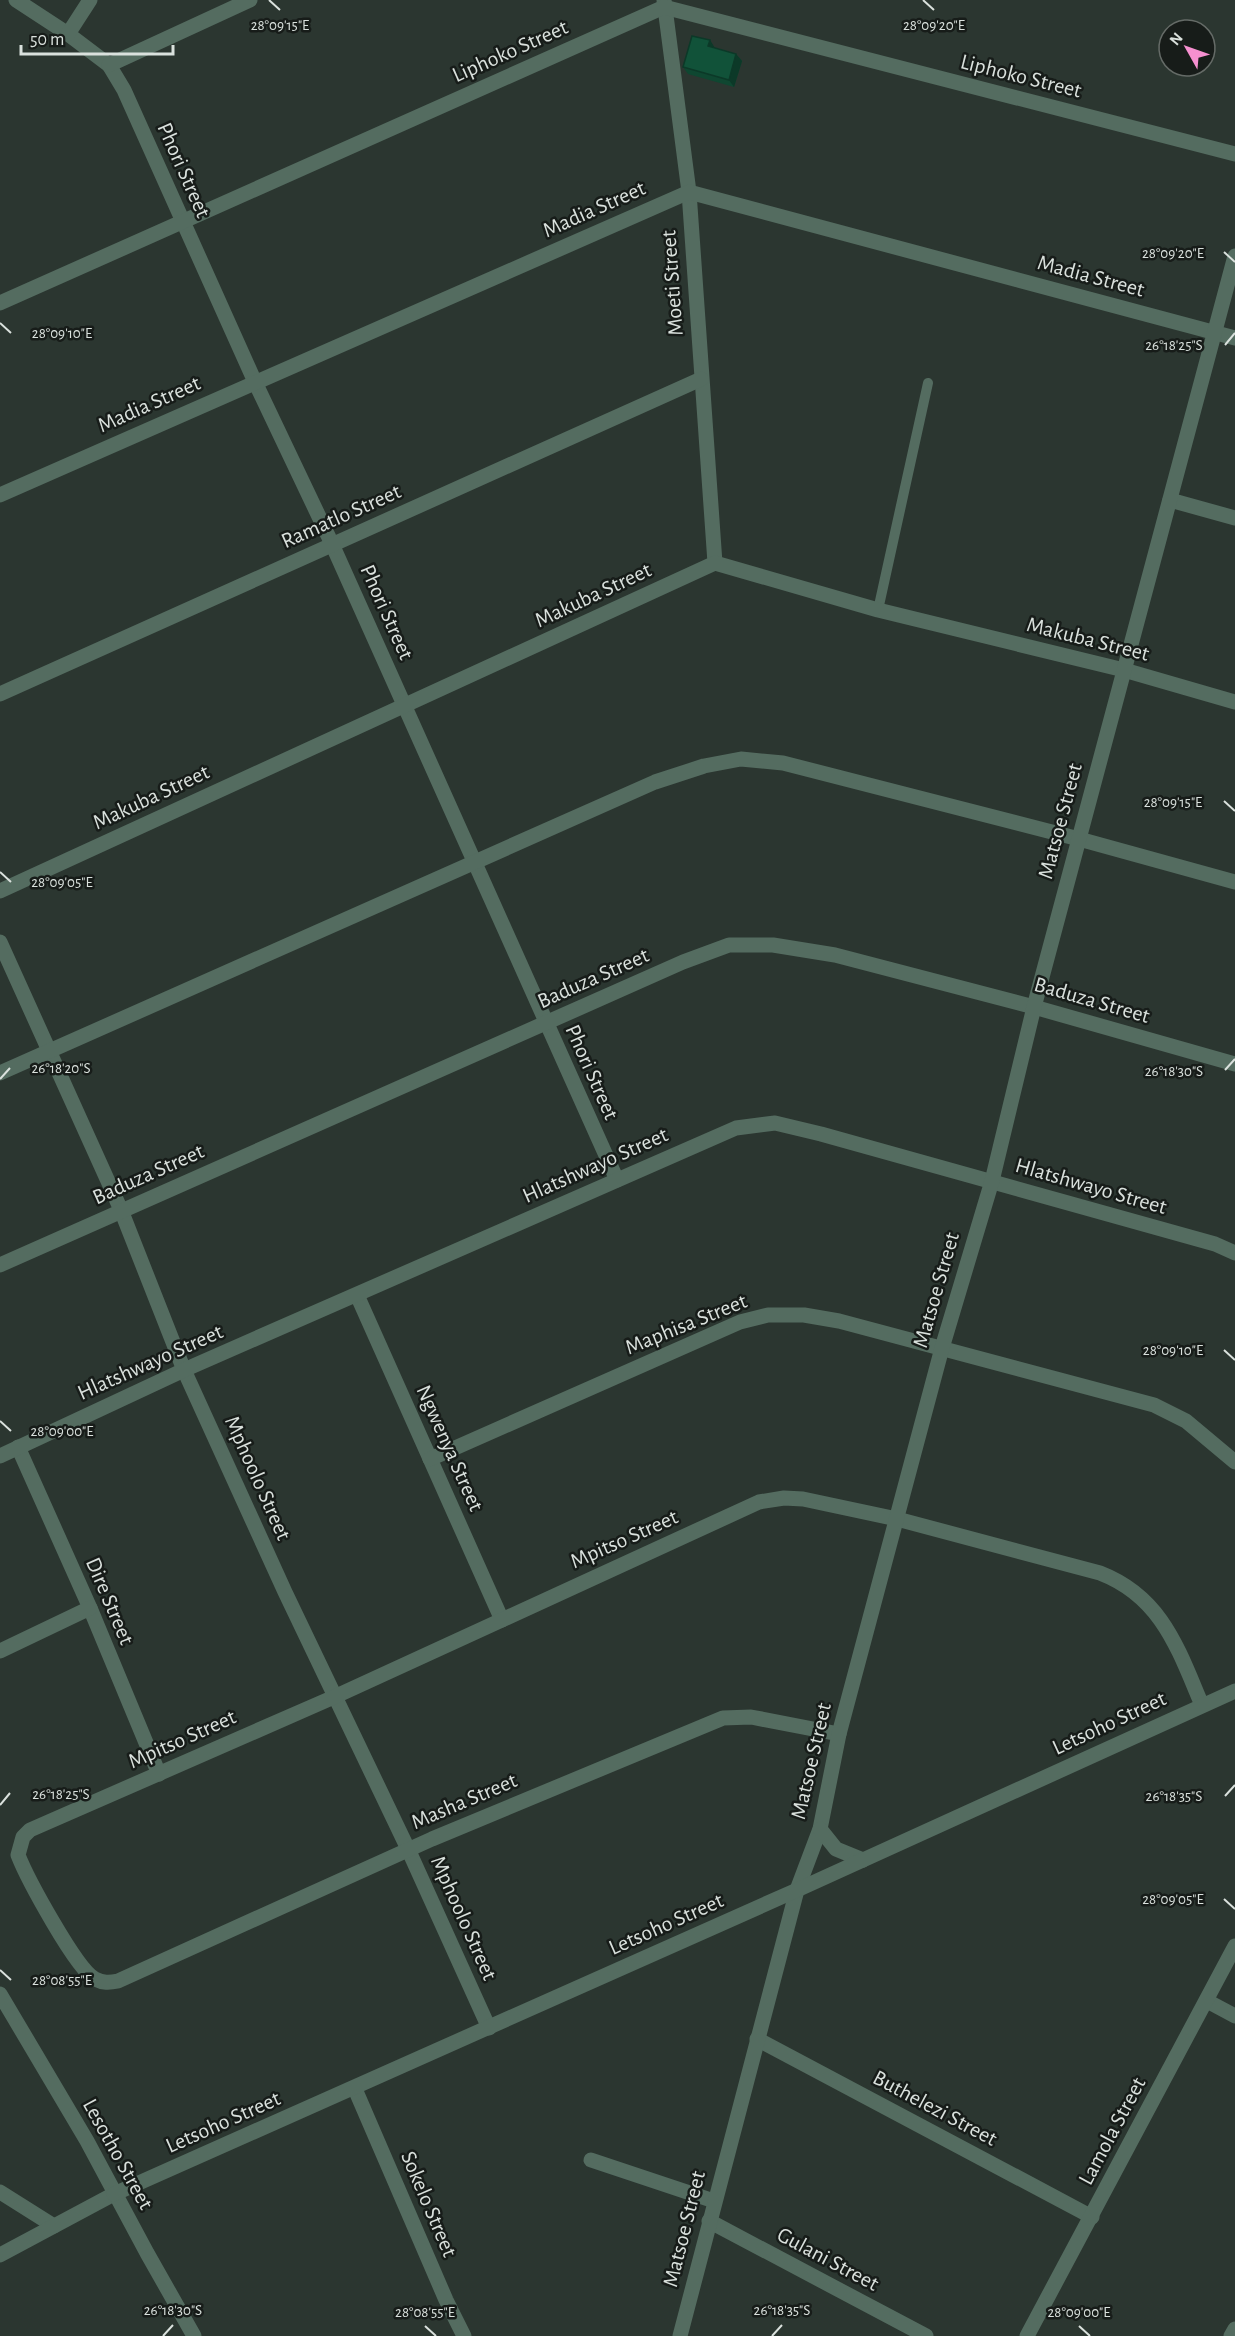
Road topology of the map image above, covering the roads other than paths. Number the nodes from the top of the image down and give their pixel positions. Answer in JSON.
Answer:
{"nodes":[{"id":1,"x":16,"y":0,"type":"edge"},
{"id":2,"x":90,"y":0,"type":"edge"},
{"id":3,"x":250,"y":0,"type":"edge"},
{"id":4,"x":664,"y":3,"type":"edge"},
{"id":5,"x":68,"y":34,"type":"junction"},
{"id":6,"x":109,"y":65,"type":"junction"},
{"id":7,"x":1235,"y":154,"type":"edge"},
{"id":8,"x":689,"y":192,"type":"junction"},
{"id":9,"x":181,"y":221,"type":"junction"},
{"id":10,"x":1235,"y":256,"type":"edge"},
{"id":11,"x":0,"y":303,"type":"edge"},
{"id":12,"x":1215,"y":332,"type":"junction"},
{"id":13,"x":1235,"y":338,"type":"edge"},
{"id":14,"x":701,"y":379,"type":"junction"},
{"id":15,"x":255,"y":382,"type":"junction"},
{"id":16,"x":928,"y":383,"type":"dead end"},
{"id":17,"x":0,"y":495,"type":"edge"},
{"id":18,"x":1170,"y":500,"type":"junction"},
{"id":19,"x":1235,"y":518,"type":"edge"},
{"id":20,"x":333,"y":544,"type":"junction"},
{"id":21,"x":715,"y":563,"type":"junction"},
{"id":22,"x":878,"y":610,"type":"junction"},
{"id":23,"x":1124,"y":670,"type":"junction"},
{"id":24,"x":0,"y":694,"type":"edge"},
{"id":25,"x":1235,"y":702,"type":"edge"},
{"id":26,"x":405,"y":706,"type":"junction"},
{"id":27,"x":1079,"y":839,"type":"junction"},
{"id":28,"x":474,"y":861,"type":"junction"},
{"id":29,"x":1235,"y":882,"type":"edge"},
{"id":30,"x":0,"y":891,"type":"edge"},
{"id":31,"x":0,"y":942,"type":"edge"},
{"id":32,"x":1034,"y":1007,"type":"junction"},
{"id":33,"x":546,"y":1023,"type":"junction"},
{"id":34,"x":49,"y":1051,"type":"junction"},
{"id":35,"x":1235,"y":1064,"type":"edge"},
{"id":36,"x":0,"y":1073,"type":"edge"},
{"id":37,"x":616,"y":1180,"type":"junction"},
{"id":38,"x":992,"y":1181,"type":"junction"},
{"id":39,"x":121,"y":1210,"type":"junction"},
{"id":40,"x":1235,"y":1253,"type":"edge"},
{"id":41,"x":0,"y":1265,"type":"edge"},
{"id":42,"x":357,"y":1295,"type":"junction"},
{"id":43,"x":942,"y":1348,"type":"junction"},
{"id":44,"x":184,"y":1370,"type":"junction"},
{"id":45,"x":18,"y":1447,"type":"junction"},
{"id":46,"x":0,"y":1456,"type":"edge"},
{"id":47,"x":430,"y":1459,"type":"junction"},
{"id":48,"x":1235,"y":1462,"type":"edge"},
{"id":49,"x":897,"y":1520,"type":"junction"},
{"id":50,"x":90,"y":1608,"type":"junction"},
{"id":51,"x":501,"y":1620,"type":"junction"},
{"id":52,"x":0,"y":1651,"type":"edge"},
{"id":53,"x":1235,"y":1691,"type":"edge"},
{"id":54,"x":334,"y":1697,"type":"junction"},
{"id":55,"x":1202,"y":1705,"type":"junction"},
{"id":56,"x":839,"y":1734,"type":"junction"},
{"id":57,"x":159,"y":1774,"type":"junction"},
{"id":58,"x":820,"y":1829,"type":"junction"},
{"id":59,"x":408,"y":1849,"type":"junction"},
{"id":60,"x":863,"y":1860,"type":"junction"},
{"id":61,"x":797,"y":1890,"type":"junction"},
{"id":62,"x":1235,"y":1946,"type":"edge"},
{"id":63,"x":118,"y":1981,"type":"joint"},
{"id":64,"x":0,"y":1995,"type":"edge"},
{"id":65,"x":1208,"y":2001,"type":"junction"},
{"id":66,"x":1235,"y":2016,"type":"edge"},
{"id":67,"x":489,"y":2028,"type":"junction"},
{"id":68,"x":757,"y":2039,"type":"junction"},
{"id":69,"x":355,"y":2088,"type":"junction"},
{"id":70,"x":591,"y":2160,"type":"dead end"},
{"id":71,"x":0,"y":2192,"type":"edge"},
{"id":72,"x":114,"y":2194,"type":"junction"},
{"id":73,"x":714,"y":2201,"type":"junction"},
{"id":74,"x":1092,"y":2217,"type":"junction"},
{"id":75,"x":709,"y":2221,"type":"junction"},
{"id":76,"x":54,"y":2226,"type":"junction"},
{"id":77,"x":0,"y":2255,"type":"edge"},
{"id":78,"x":1235,"y":2329,"type":"edge"},
{"id":79,"x":195,"y":2336,"type":"edge"},
{"id":80,"x":464,"y":2336,"type":"edge"},
{"id":81,"x":680,"y":2336,"type":"edge"},
{"id":82,"x":926,"y":2336,"type":"edge"},
{"id":83,"x":1027,"y":2336,"type":"edge"},
{"id":84,"x":1231,"y":2336,"type":"edge"}],
"edges":[{"from":1,"to":5,"type":"street"},
{"from":2,"to":5,"type":"street"},
{"from":3,"to":6,"type":"street"},
{"from":4,"to":7,"type":"street","name":"Liphoko Street"},
{"from":4,"to":8,"type":"street","name":"Moeti Street"},
{"from":4,"to":9,"type":"street","name":"Liphoko Street"},
{"from":5,"to":6,"type":"street"},
{"from":6,"to":9,"type":"street","name":"Phori Street"},
{"from":8,"to":12,"type":"street","name":"Madia Street"},
{"from":8,"to":14,"type":"street","name":"Moeti Street"},
{"from":8,"to":15,"type":"street","name":"Madia Street"},
{"from":9,"to":11,"type":"street","name":"Liphoko Street"},
{"from":9,"to":15,"type":"street","name":"Phori Street"},
{"from":10,"to":12,"type":"street","name":"Matsoe Street"},
{"from":12,"to":13,"type":"street","name":"Madia Street"},
{"from":12,"to":18,"type":"street","name":"Matsoe Street"},
{"from":14,"to":20,"type":"street","name":"Ramatlo Street"},
{"from":14,"to":21,"type":"street","name":"Moeti Street"},
{"from":15,"to":17,"type":"street","name":"Madia Street"},
{"from":15,"to":20,"type":"street","name":"Phori Street"},
{"from":16,"to":22,"type":"lane"},
{"from":18,"to":19,"type":"street"},
{"from":18,"to":23,"type":"street","name":"Matsoe Street"},
{"from":20,"to":24,"type":"street","name":"Ramatlo Street"},
{"from":20,"to":26,"type":"street","name":"Phori Street"},
{"from":21,"to":22,"type":"street","name":"Makuba Street"},
{"from":21,"to":26,"type":"street","name":"Makuba Street"},
{"from":22,"to":23,"type":"street","name":"Makuba Street"},
{"from":23,"to":25,"type":"street","name":"Makuba Street"},
{"from":23,"to":27,"type":"street","name":"Matsoe Street"},
{"from":26,"to":28,"type":"street","name":"Phori Street"},
{"from":26,"to":30,"type":"street","name":"Makuba Street"},
{"from":27,"to":28,"type":"street"},
{"from":27,"to":29,"type":"street"},
{"from":27,"to":32,"type":"street","name":"Matsoe Street"},
{"from":28,"to":33,"type":"street","name":"Phori Street"},
{"from":28,"to":34,"type":"street"},
{"from":31,"to":34,"type":"street","name":"Mphoolo Street"},
{"from":32,"to":33,"type":"street","name":"Baduza Street"},
{"from":32,"to":35,"type":"street","name":"Baduza Street"},
{"from":32,"to":38,"type":"street","name":"Matsoe Street"},
{"from":33,"to":37,"type":"street","name":"Phori Street"},
{"from":33,"to":39,"type":"street","name":"Baduza Street"},
{"from":34,"to":36,"type":"street"},
{"from":34,"to":39,"type":"street","name":"Mphoolo Street"},
{"from":37,"to":38,"type":"street","name":"Hlatshwayo Street"},
{"from":37,"to":42,"type":"street","name":"Hlatshwayo Street"},
{"from":38,"to":40,"type":"street","name":"Hlatshwayo Street"},
{"from":38,"to":43,"type":"street","name":"Matsoe Street"},
{"from":39,"to":41,"type":"street","name":"Baduza Street"},
{"from":39,"to":44,"type":"street","name":"Mphoolo Street"},
{"from":42,"to":44,"type":"street","name":"Hlatshwayo Street"},
{"from":42,"to":47,"type":"street","name":"Ngwenya Street"},
{"from":43,"to":47,"type":"street","name":"Maphisa Street"},
{"from":43,"to":48,"type":"street","name":"Maphisa Street"},
{"from":43,"to":49,"type":"street","name":"Matsoe Street"},
{"from":44,"to":45,"type":"street","name":"Hlatshwayo Street"},
{"from":44,"to":54,"type":"street","name":"Mphoolo Street"},
{"from":45,"to":46,"type":"street","name":"Hlatshwayo Street"},
{"from":45,"to":50,"type":"street","name":"Dire Street"},
{"from":47,"to":51,"type":"street","name":"Ngwenya Street"},
{"from":49,"to":51,"type":"street","name":"Mpitso Street"},
{"from":49,"to":55,"type":"street","name":"Mpitso Street"},
{"from":49,"to":56,"type":"street","name":"Matsoe Street"},
{"from":50,"to":52,"type":"street"},
{"from":50,"to":57,"type":"street","name":"Dire Street"},
{"from":51,"to":54,"type":"street","name":"Mpitso Street"},
{"from":53,"to":55,"type":"street","name":"Letsoho Street"},
{"from":54,"to":57,"type":"street","name":"Mpitso Street"},
{"from":54,"to":59,"type":"street","name":"Mphoolo Street"},
{"from":55,"to":60,"type":"street","name":"Letsoho Street"},
{"from":56,"to":58,"type":"street","name":"Matsoe Street"},
{"from":56,"to":59,"type":"street","name":"Masha Street"},
{"from":57,"to":63,"type":"street","name":"Mpitso Street"},
{"from":58,"to":60,"type":"street"},
{"from":58,"to":61,"type":"street","name":"Matsoe Street"},
{"from":59,"to":63,"type":"street","name":"Masha Street"},
{"from":59,"to":67,"type":"street","name":"Mphoolo Street"},
{"from":60,"to":61,"type":"street","name":"Letsoho Street"},
{"from":61,"to":67,"type":"street","name":"Letsoho Street"},
{"from":61,"to":68,"type":"street","name":"Matsoe Street"},
{"from":62,"to":65,"type":"street","name":"Lamola Street"},
{"from":64,"to":72,"type":"street","name":"Lesotho Street"},
{"from":65,"to":66,"type":"street"},
{"from":65,"to":74,"type":"street","name":"Lamola Street"},
{"from":67,"to":69,"type":"street","name":"Letsoho Street"},
{"from":68,"to":73,"type":"street","name":"Matsoe Street"},
{"from":68,"to":74,"type":"street","name":"Buthelezi Street"},
{"from":69,"to":72,"type":"street","name":"Letsoho Street"},
{"from":69,"to":80,"type":"street","name":"Sokelo Street"},
{"from":70,"to":73,"type":"street"},
{"from":71,"to":76,"type":"street"},
{"from":72,"to":76,"type":"street","name":"Letsoho Street"},
{"from":72,"to":79,"type":"street","name":"Lesotho Street"},
{"from":73,"to":75,"type":"street","name":"Matsoe Street"},
{"from":74,"to":83,"type":"street","name":"Lamola Street"},
{"from":75,"to":81,"type":"street","name":"Matsoe Street"},
{"from":75,"to":82,"type":"street","name":"Gulani Street"},
{"from":76,"to":77,"type":"street","name":"Letsoho Street"},
{"from":78,"to":84,"type":"street"}]}
